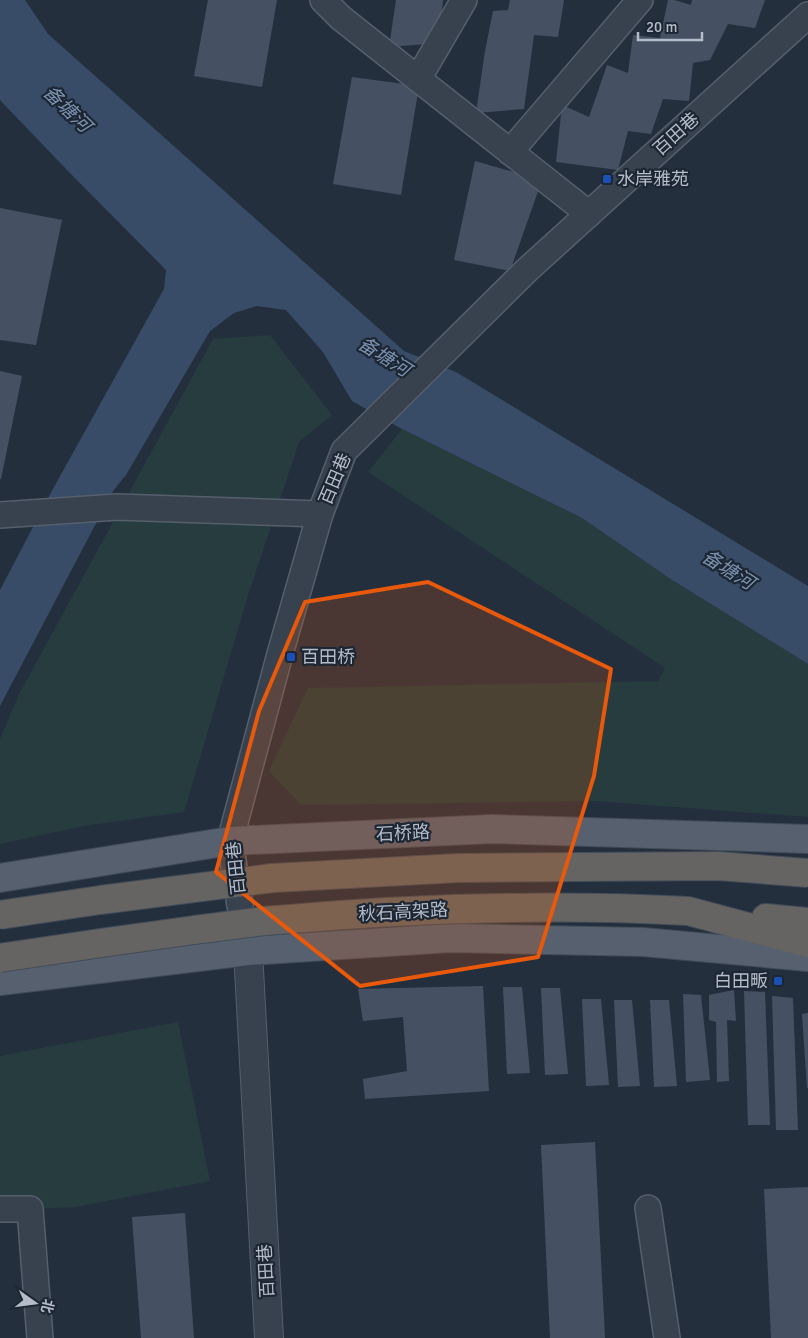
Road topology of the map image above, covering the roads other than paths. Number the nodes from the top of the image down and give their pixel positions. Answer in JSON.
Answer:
{"nodes":[{"id":1,"x":323,"y":0,"type":"edge"},
{"id":2,"x":464,"y":0,"type":"edge"},
{"id":3,"x":640,"y":0,"type":"edge"},
{"id":4,"x":808,"y":15,"type":"edge"},
{"id":5,"x":418,"y":79,"type":"junction"},
{"id":6,"x":510,"y":152,"type":"junction"},
{"id":7,"x":589,"y":214,"type":"junction"},
{"id":8,"x":5,"y":514,"type":"edge"},
{"id":9,"x":320,"y":514,"type":"junction"},
{"id":10,"x":808,"y":839,"type":"edge"},
{"id":11,"x":230,"y":841,"type":"junction"},
{"id":12,"x":808,"y":873,"type":"edge"},
{"id":13,"x":0,"y":878,"type":"edge"},
{"id":14,"x":688,"y":911,"type":"junction"},
{"id":15,"x":0,"y":915,"type":"edge"},
{"id":16,"x":808,"y":922,"type":"edge"},
{"id":17,"x":808,"y":943,"type":"edge"},
{"id":18,"x":248,"y":951,"type":"junction"},
{"id":19,"x":808,"y":957,"type":"edge"},
{"id":20,"x":0,"y":958,"type":"edge"},
{"id":21,"x":0,"y":981,"type":"edge"},
{"id":22,"x":648,"y":1208,"type":"dead end"},
{"id":23,"x":0,"y":1209,"type":"edge"},
{"id":24,"x":40,"y":1338,"type":"edge"},
{"id":25,"x":270,"y":1338,"type":"edge"},
{"id":26,"x":667,"y":1338,"type":"edge"}],
"edges":[{"from":1,"to":5,"type":"street"},
{"from":2,"to":5,"type":"street"},
{"from":3,"to":6,"type":"street"},
{"from":4,"to":7,"type":"street","name":"百田巷"},
{"from":5,"to":6,"type":"street"},
{"from":6,"to":7,"type":"street"},
{"from":7,"to":9,"type":"street","name":"百田巷"},
{"from":8,"to":9,"type":"street"},
{"from":9,"to":11,"type":"street","name":"百田巷"},
{"from":10,"to":11,"type":"main road","name":"石桥路"},
{"from":11,"to":13,"type":"main road","name":"石桥路"},
{"from":11,"to":18,"type":"street","name":"百田巷"},
{"from":12,"to":15,"type":"highway","bridge":true},
{"from":14,"to":16,"type":"highway","name":"秋石高架路"},
{"from":14,"to":17,"type":"highway"},
{"from":14,"to":20,"type":"highway","name":"秋石高架路","bridge":true},
{"from":18,"to":19,"type":"main road"},
{"from":18,"to":21,"type":"main road"},
{"from":18,"to":25,"type":"street","name":"百田巷"},
{"from":22,"to":26,"type":"street"},
{"from":23,"to":24,"type":"street"}]}
